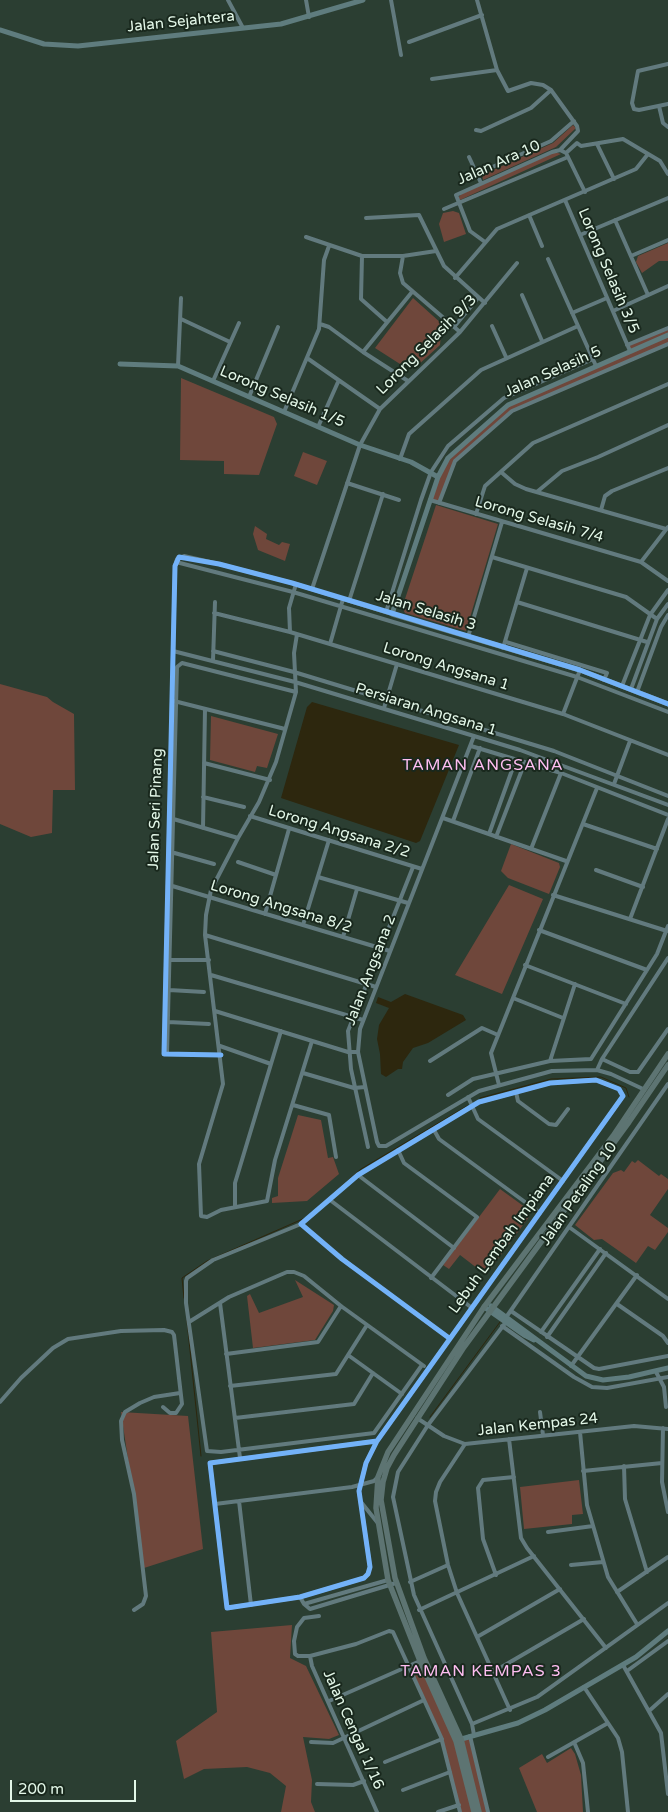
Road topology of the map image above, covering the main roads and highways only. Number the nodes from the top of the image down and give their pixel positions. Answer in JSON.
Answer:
{"nodes":[{"id":1,"x":668,"y":1054,"type":"edge"},
{"id":2,"x":668,"y":1066,"type":"edge"},
{"id":3,"x":488,"y":1307,"type":"junction"},
{"id":4,"x":392,"y":1581,"type":"junction"},
{"id":5,"x":458,"y":1740,"type":"junction"},
{"id":6,"x":474,"y":1812,"type":"edge"},
{"id":7,"x":479,"y":1812,"type":"edge"}],
"edges":[{"from":1,"to":3,"type":"main road"},
{"from":2,"to":3,"type":"main road"},
{"from":3,"to":4,"type":"main road"},
{"from":3,"to":4,"type":"main road"},
{"from":4,"to":5,"type":"main road"},
{"from":5,"to":6,"type":"main road"},
{"from":5,"to":7,"type":"main road"}]}
